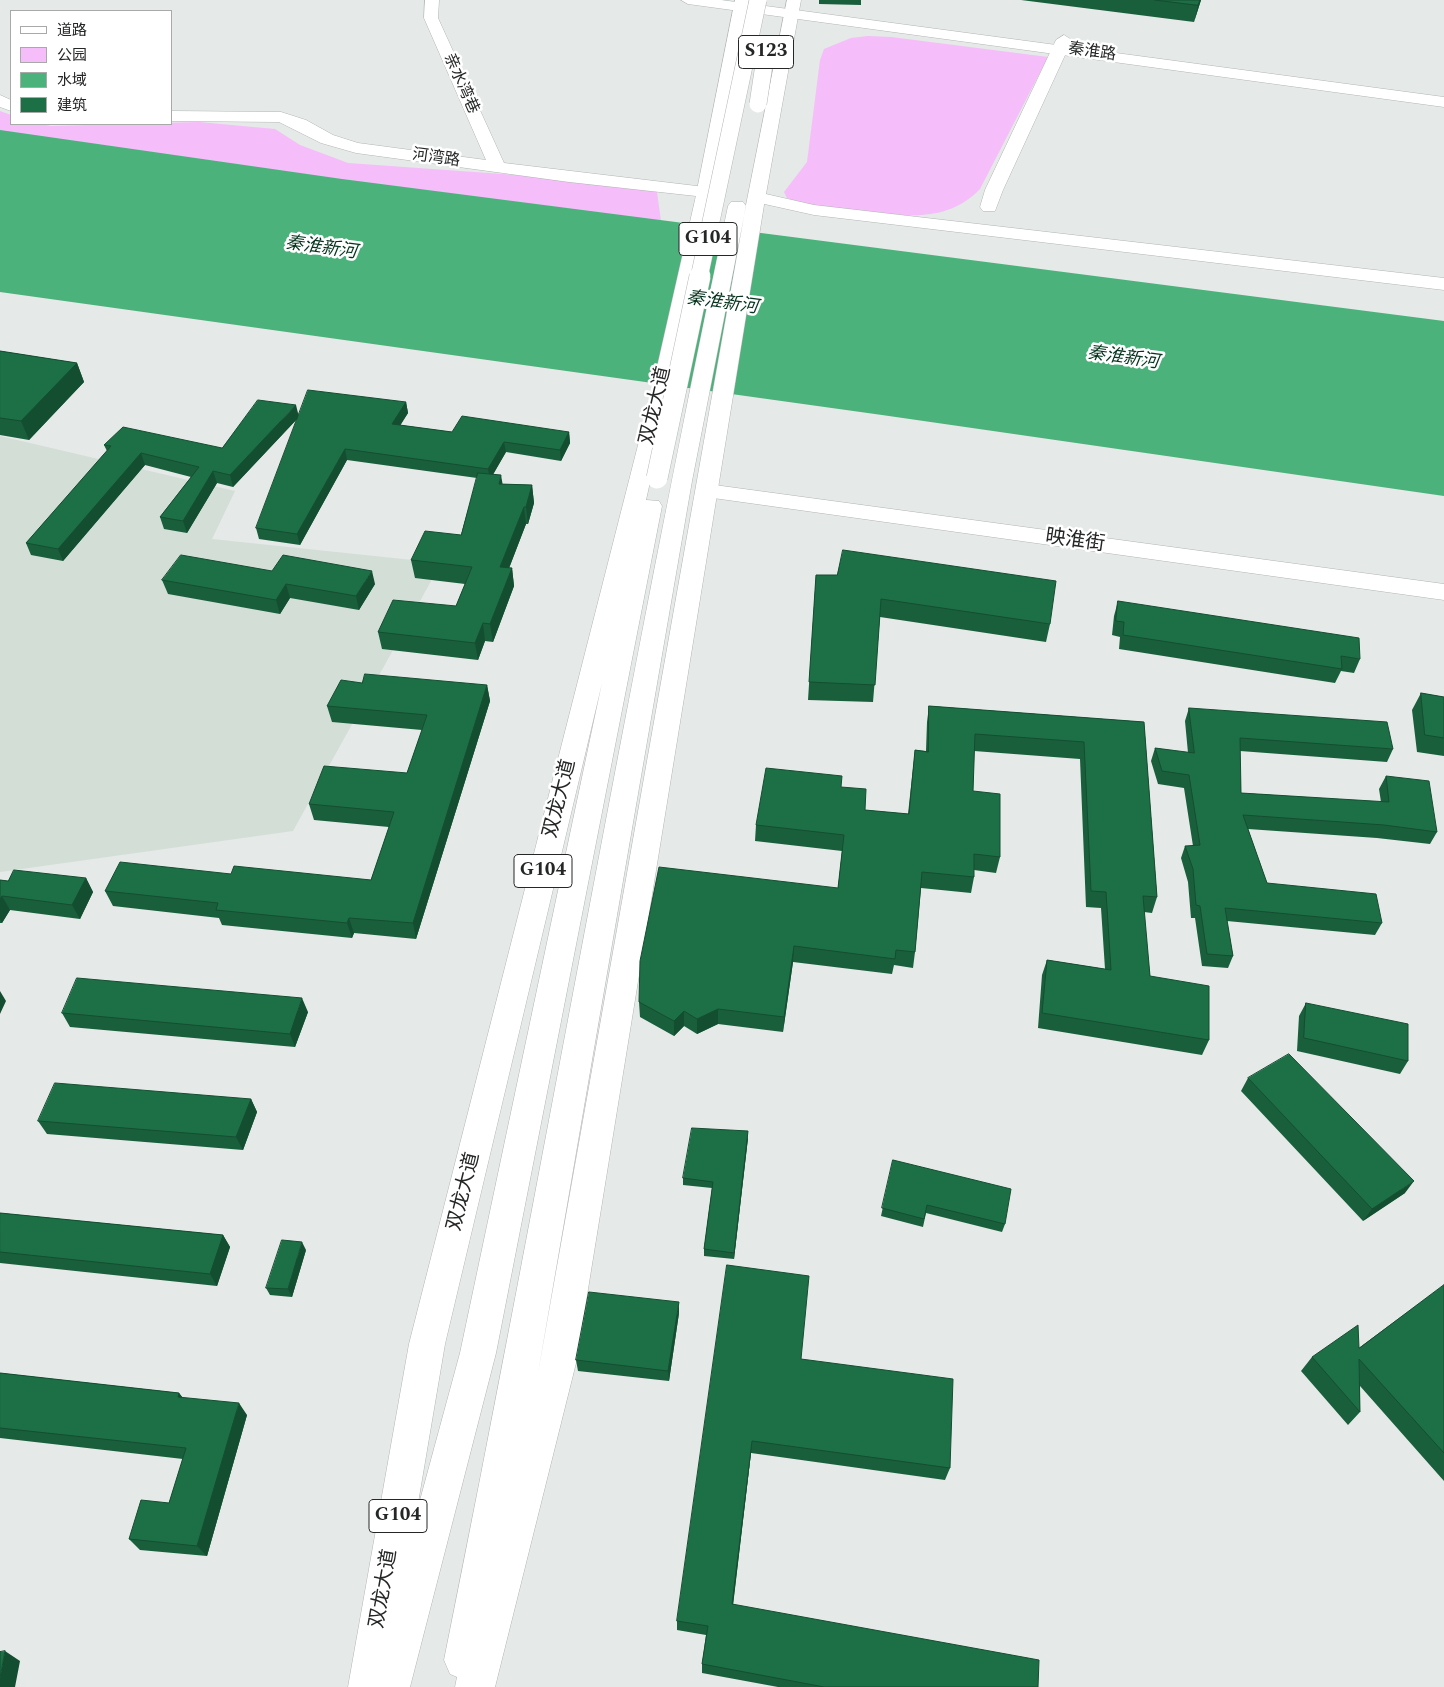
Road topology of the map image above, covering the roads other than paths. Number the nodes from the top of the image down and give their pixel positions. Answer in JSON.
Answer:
{"nodes":[{"id":1,"x":432,"y":0,"type":"edge"},
{"id":2,"x":688,"y":0,"type":"edge"},
{"id":3,"x":758,"y":0,"type":"edge"},
{"id":4,"x":786,"y":3,"type":"edge"},
{"id":5,"x":741,"y":4,"type":"edge"},
{"id":6,"x":770,"y":22,"type":"dead end"},
{"id":7,"x":768,"y":40,"type":"dead end"},
{"id":8,"x":1062,"y":44,"type":"junction"},
{"id":9,"x":1444,"y":92,"type":"edge"},
{"id":10,"x":1444,"y":102,"type":"edge"},
{"id":11,"x":758,"y":104,"type":"joint"},
{"id":12,"x":172,"y":116,"type":"edge"},
{"id":13,"x":497,"y":167,"type":"junction"},
{"id":14,"x":704,"y":196,"type":"junction"},
{"id":15,"x":756,"y":201,"type":"junction"},
{"id":16,"x":977,"y":208,"type":"junction"},
{"id":17,"x":948,"y":226,"type":"junction"},
{"id":18,"x":1023,"y":235,"type":"junction"},
{"id":19,"x":1444,"y":284,"type":"edge"},
{"id":20,"x":682,"y":483,"type":"junction"},
{"id":21,"x":1444,"y":592,"type":"edge"},
{"id":22,"x":368,"y":1687,"type":"edge"},
{"id":23,"x":390,"y":1687,"type":"edge"},
{"id":24,"x":459,"y":1687,"type":"edge"},
{"id":25,"x":475,"y":1687,"type":"edge"}],
"edges":[{"from":1,"to":13,"type":"main road","name":"亲水湾巷"},
{"from":2,"to":5,"type":"main road","name":"秦淮路"},
{"from":3,"to":20,"type":"main road","number":"G104","bridge":true},
{"from":4,"to":5,"type":"main road","name":"秦淮路"},
{"from":4,"to":6,"type":"main road","number":"S123"},
{"from":4,"to":8,"type":"main road","name":"秦淮路"},
{"from":4,"to":15,"type":"main road","number":"G104"},
{"from":5,"to":14,"type":"main road","name":"双龙大道","number":"G104"},
{"from":7,"to":11,"type":"main road","number":"S123","bridge":true},
{"from":8,"to":9,"type":"main road","name":"秦淮路"},
{"from":8,"to":10,"type":"main road","name":"秦淮路"},
{"from":8,"to":16,"type":"main road"},
{"from":11,"to":20,"type":"main road","number":"G104"},
{"from":12,"to":13,"type":"main road","name":"河湾路"},
{"from":13,"to":14,"type":"main road","name":"河湾路"},
{"from":14,"to":22,"type":"main road","name":"双龙大道","number":"G104"},
{"from":15,"to":17,"type":"main road"},
{"from":15,"to":20,"type":"main road","number":"G104"},
{"from":16,"to":17,"type":"main road"},
{"from":16,"to":18,"type":"main road"},
{"from":17,"to":18,"type":"main road"},
{"from":18,"to":19,"type":"main road"},
{"from":20,"to":21,"type":"main road","name":"映淮街"},
{"from":20,"to":23,"type":"main road","number":"G104"},
{"from":20,"to":24,"type":"main road","number":"G104"},
{"from":20,"to":25,"type":"main road","number":"G104"}]}
